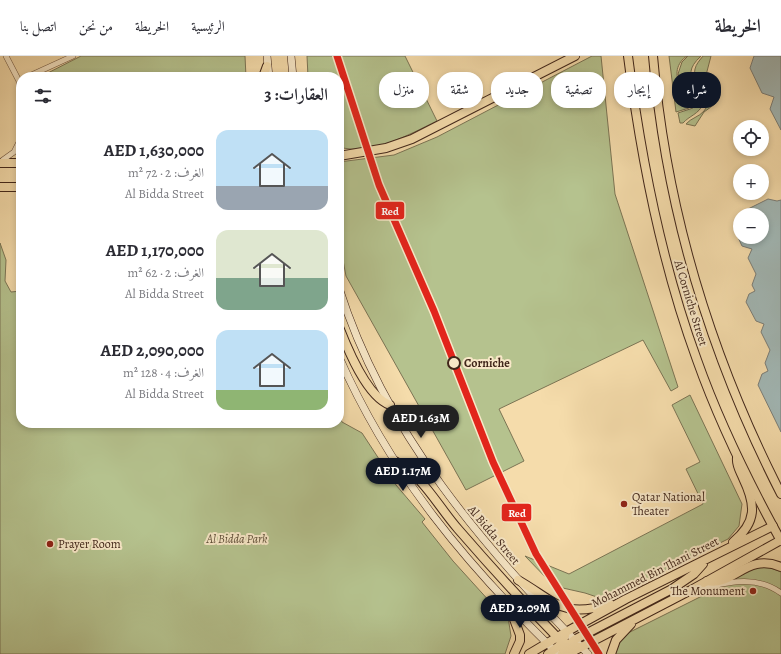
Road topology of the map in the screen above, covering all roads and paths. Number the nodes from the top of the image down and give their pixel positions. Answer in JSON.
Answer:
{"nodes":[{"id":1,"x":6,"y":56,"type":"edge"},
{"id":2,"x":73,"y":56,"type":"edge"},
{"id":3,"x":267,"y":56,"type":"edge"},
{"id":4,"x":291,"y":56,"type":"edge"},
{"id":5,"x":575,"y":56,"type":"edge"},
{"id":6,"x":628,"y":56,"type":"edge"},
{"id":7,"x":652,"y":56,"type":"edge"},
{"id":8,"x":267,"y":66,"type":"junction"},
{"id":9,"x":38,"y":72,"type":"edge"},
{"id":10,"x":265,"y":72,"type":"edge"},
{"id":11,"x":268,"y":72,"type":"edge"},
{"id":12,"x":293,"y":72,"type":"edge"},
{"id":13,"x":16,"y":74,"type":"edge"},
{"id":14,"x":16,"y":148,"type":"edge"},
{"id":15,"x":344,"y":154,"type":"edge"},
{"id":16,"x":0,"y":163,"type":"edge"},
{"id":17,"x":16,"y":163,"type":"edge"},
{"id":18,"x":0,"y":187,"type":"edge"},
{"id":19,"x":16,"y":187,"type":"edge"},
{"id":20,"x":344,"y":301,"type":"edge"},
{"id":21,"x":344,"y":338,"type":"edge"},
{"id":22,"x":344,"y":367,"type":"edge"},
{"id":23,"x":390,"y":406,"type":"junction"},
{"id":24,"x":738,"y":456,"type":"junction"},
{"id":25,"x":393,"y":460,"type":"junction"},
{"id":26,"x":781,"y":494,"type":"edge"},
{"id":27,"x":777,"y":526,"type":"edge"},
{"id":28,"x":781,"y":540,"type":"edge"},
{"id":29,"x":724,"y":551,"type":"junction"},
{"id":30,"x":706,"y":560,"type":"junction"},
{"id":31,"x":781,"y":567,"type":"edge"},
{"id":32,"x":518,"y":580,"type":"junction"},
{"id":33,"x":707,"y":581,"type":"junction"},
{"id":34,"x":691,"y":590,"type":"junction"},
{"id":35,"x":781,"y":593,"type":"edge"},
{"id":36,"x":626,"y":599,"type":"junction"},
{"id":37,"x":507,"y":601,"type":"junction"},
{"id":38,"x":638,"y":618,"type":"junction"},
{"id":39,"x":566,"y":632,"type":"junction"},
{"id":40,"x":547,"y":643,"type":"junction"},
{"id":41,"x":581,"y":647,"type":"junction"},
{"id":42,"x":563,"y":648,"type":"edge"},
{"id":43,"x":514,"y":654,"type":"edge"},
{"id":44,"x":529,"y":654,"type":"edge"},
{"id":45,"x":588,"y":654,"type":"edge"},
{"id":46,"x":611,"y":654,"type":"edge"}],
"edges":[{"from":1,"to":13,"type":"street"},
{"from":2,"to":9,"type":"street"},
{"from":3,"to":8,"type":"main road"},
{"from":4,"to":12,"type":"main road"},
{"from":5,"to":15,"type":"main road"},
{"from":6,"to":24,"type":"main road","name":"Al Corniche Street"},
{"from":7,"to":26,"type":"main road","name":"Al Corniche Street"},
{"from":8,"to":10,"type":"main road"},
{"from":8,"to":11,"type":"main road"},
{"from":14,"to":16,"type":"street"},
{"from":16,"to":17,"type":"main road"},
{"from":18,"to":19,"type":"main road"},
{"from":20,"to":23,"type":"main road","name":"Al Bidda Street"},
{"from":21,"to":23,"type":"main road"},
{"from":22,"to":25,"type":"main road"},
{"from":23,"to":32,"type":"main road","name":"Al Bidda Street"},
{"from":24,"to":27,"type":"main road","name":"Al Corniche Street"},
{"from":24,"to":29,"type":"main road"},
{"from":25,"to":37,"type":"main road"},
{"from":25,"to":42,"type":"main road"},
{"from":27,"to":28,"type":"main road","name":"Al Corniche Street"},
{"from":27,"to":29,"type":"main road","name":"Mohammed Bin Thani Street"},
{"from":28,"to":33,"type":"main road","name":"Mohammed Bin Thani Street"},
{"from":29,"to":30,"type":"main road","name":"Mohammed Bin Thani Street"},
{"from":30,"to":36,"type":"main road","name":"Mohammed Bin Thani Street"},
{"from":30,"to":42,"type":"main road"},
{"from":31,"to":33,"type":"main road"},
{"from":32,"to":36,"type":"main road"},
{"from":32,"to":39,"type":"main road","name":"Al Bidda Street"},
{"from":33,"to":34,"type":"main road","name":"Mohammed Bin Thani Street"},
{"from":34,"to":35,"type":"street","name":"Mohammed Bin Thani Street"},
{"from":34,"to":38,"type":"main road","name":"Mohammed Bin Thani Street"},
{"from":36,"to":39,"type":"main road","name":"Mohammed Bin Thani Street"},
{"from":37,"to":40,"type":"main road"},
{"from":37,"to":43,"type":"main road"},
{"from":38,"to":41,"type":"main road","name":"Mohammed Bin Thani Street"},
{"from":38,"to":46,"type":"main road"},
{"from":39,"to":42,"type":"main road","name":"Mohammed Bin Thani Street"},
{"from":40,"to":42,"type":"main road","name":"Mohammed Bin Thani Street"},
{"from":40,"to":44,"type":"main road","name":"Mohammed Bin Thani Street"},
{"from":41,"to":42,"type":"main road","name":"Mohammed Bin Thani Street"},
{"from":41,"to":45,"type":"main road"}]}
